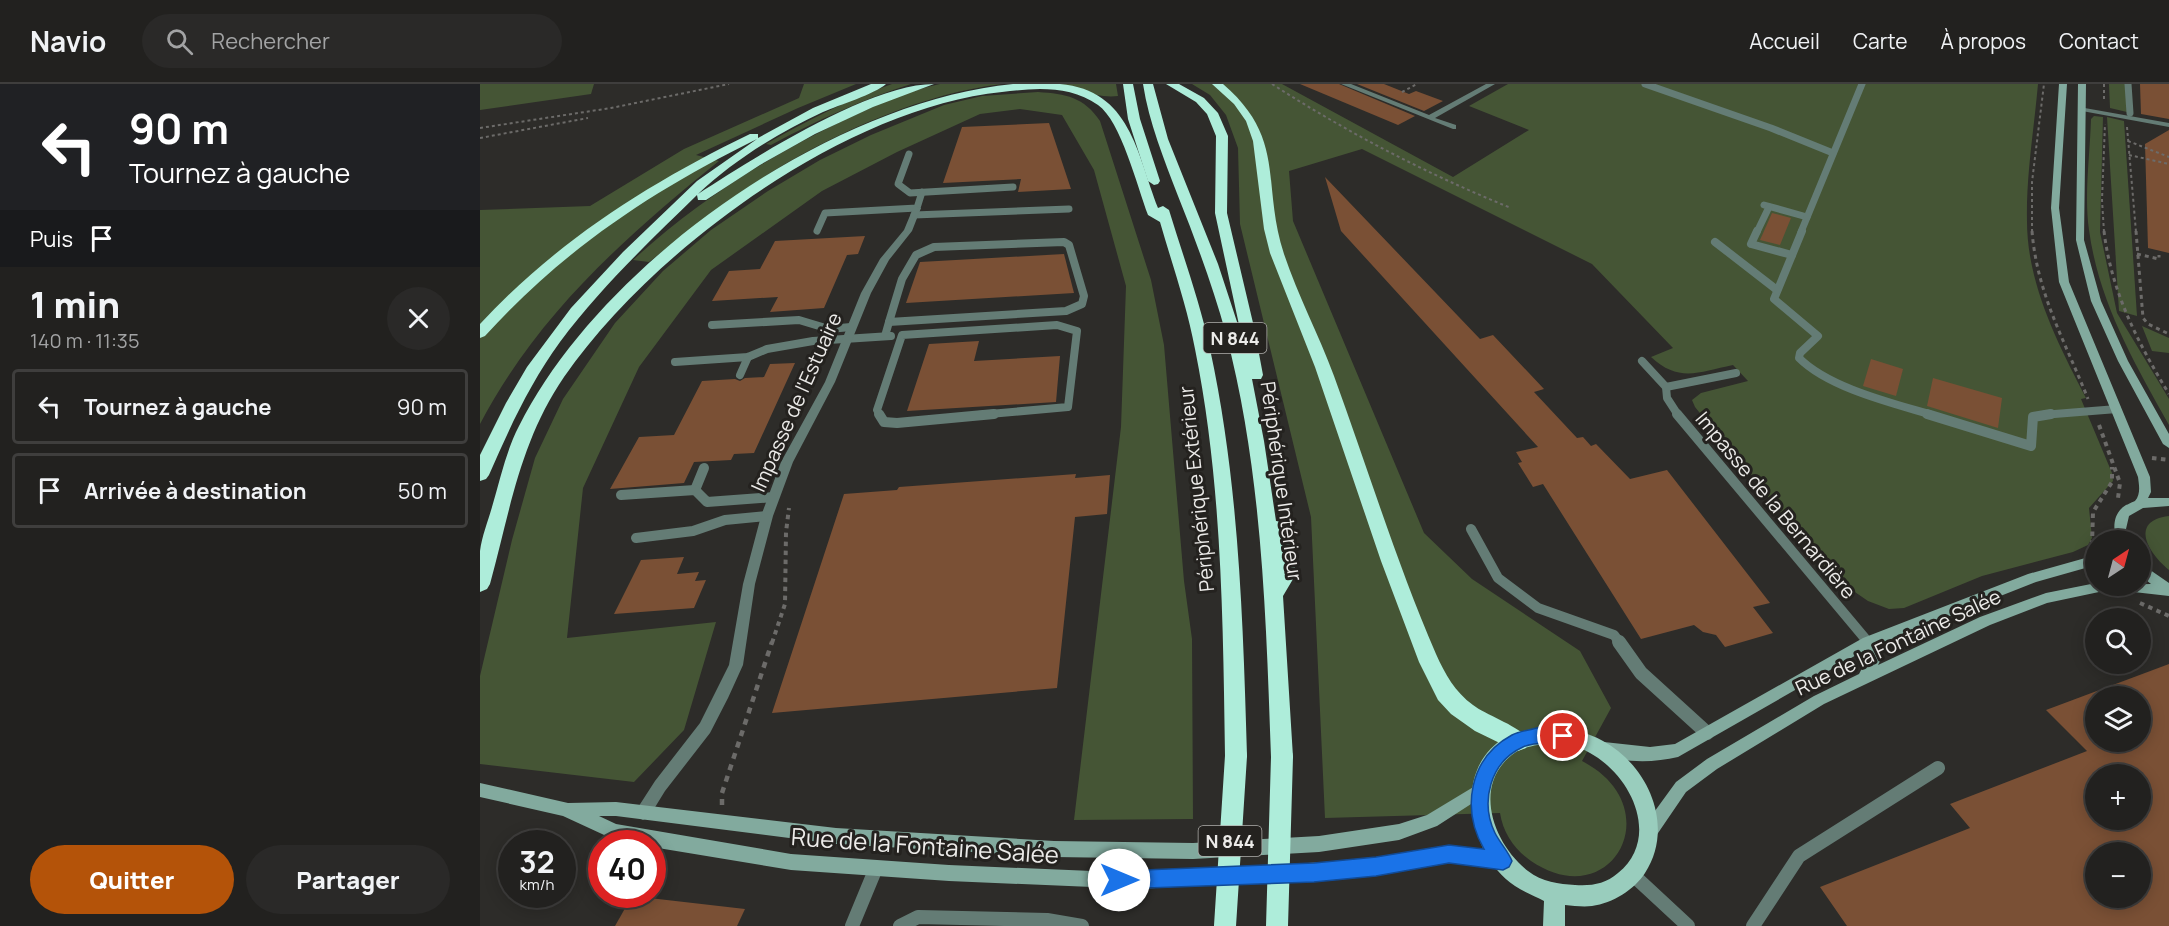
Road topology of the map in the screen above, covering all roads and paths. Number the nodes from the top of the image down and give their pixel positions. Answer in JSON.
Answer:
{"nodes":[{"id":1,"x":729,"y":84,"type":"edge"},
{"id":2,"x":881,"y":84,"type":"edge"},
{"id":3,"x":929,"y":84,"type":"edge"},
{"id":4,"x":1128,"y":84,"type":"edge"},
{"id":5,"x":1148,"y":84,"type":"edge"},
{"id":6,"x":1171,"y":84,"type":"edge"},
{"id":7,"x":1217,"y":84,"type":"edge"},
{"id":8,"x":1272,"y":84,"type":"edge"},
{"id":9,"x":1345,"y":84,"type":"edge"},
{"id":10,"x":1491,"y":84,"type":"edge"},
{"id":11,"x":1645,"y":84,"type":"edge"},
{"id":12,"x":1862,"y":84,"type":"edge"},
{"id":13,"x":2063,"y":84,"type":"edge"},
{"id":14,"x":2082,"y":84,"type":"edge"},
{"id":15,"x":2104,"y":84,"type":"edge"},
{"id":16,"x":2128,"y":84,"type":"edge"},
{"id":17,"x":849,"y":95,"type":"junction"},
{"id":18,"x":2082,"y":109,"type":"junction"},
{"id":19,"x":2104,"y":114,"type":"junction"},
{"id":20,"x":2128,"y":116,"type":"junction"},
{"id":21,"x":588,"y":118,"type":"dead end"},
{"id":22,"x":1429,"y":118,"type":"junction"},
{"id":23,"x":2169,"y":125,"type":"edge"},
{"id":24,"x":1453,"y":127,"type":"dead end"},
{"id":25,"x":480,"y":128,"type":"edge"},
{"id":26,"x":480,"y":138,"type":"edge"},
{"id":27,"x":2128,"y":141,"type":"junction"},
{"id":28,"x":1833,"y":153,"type":"junction"},
{"id":29,"x":909,"y":154,"type":"dead end"},
{"id":30,"x":2129,"y":155,"type":"junction"},
{"id":31,"x":2169,"y":157,"type":"edge"},
{"id":32,"x":2169,"y":164,"type":"edge"},
{"id":33,"x":1013,"y":187,"type":"dead end"},
{"id":34,"x":922,"y":192,"type":"junction"},
{"id":35,"x":1511,"y":208,"type":"dead end"},
{"id":36,"x":1069,"y":209,"type":"dead end"},
{"id":37,"x":916,"y":212,"type":"junction"},
{"id":38,"x":1807,"y":217,"type":"junction"},
{"id":39,"x":1166,"y":220,"type":"junction"},
{"id":40,"x":656,"y":228,"type":"junction"},
{"id":41,"x":817,"y":231,"type":"dead end"},
{"id":42,"x":1715,"y":243,"type":"dead end"},
{"id":43,"x":2138,"y":254,"type":"junction"},
{"id":44,"x":1792,"y":255,"type":"junction"},
{"id":45,"x":2159,"y":255,"type":"dead end"},
{"id":46,"x":1777,"y":290,"type":"junction"},
{"id":47,"x":889,"y":322,"type":"junction"},
{"id":48,"x":712,"y":325,"type":"dead end"},
{"id":49,"x":480,"y":333,"type":"edge"},
{"id":50,"x":849,"y":333,"type":"junction"},
{"id":51,"x":2169,"y":334,"type":"edge"},
{"id":52,"x":902,"y":335,"type":"junction"},
{"id":53,"x":885,"y":336,"type":"junction"},
{"id":54,"x":748,"y":357,"type":"junction"},
{"id":55,"x":1642,"y":361,"type":"dead end"},
{"id":56,"x":675,"y":362,"type":"dead end"},
{"id":57,"x":1736,"y":373,"type":"dead end"},
{"id":58,"x":740,"y":375,"type":"dead end"},
{"id":59,"x":1666,"y":387,"type":"junction"},
{"id":60,"x":2169,"y":394,"type":"edge"},
{"id":61,"x":2117,"y":410,"type":"junction"},
{"id":62,"x":2169,"y":444,"type":"edge"},
{"id":63,"x":2109,"y":452,"type":"dead end"},
{"id":64,"x":705,"y":468,"type":"dead end"},
{"id":65,"x":480,"y":476,"type":"edge"},
{"id":66,"x":695,"y":490,"type":"junction"},
{"id":67,"x":621,"y":495,"type":"dead end"},
{"id":68,"x":774,"y":497,"type":"junction"},
{"id":69,"x":792,"y":499,"type":"dead end"},
{"id":70,"x":2169,"y":502,"type":"edge"},
{"id":71,"x":2139,"y":504,"type":"junction"},
{"id":72,"x":767,"y":516,"type":"junction"},
{"id":73,"x":1471,"y":529,"type":"dead end"},
{"id":74,"x":2092,"y":530,"type":"edge"},
{"id":75,"x":2119,"y":530,"type":"edge"},
{"id":76,"x":636,"y":538,"type":"dead end"},
{"id":77,"x":2085,"y":557,"type":"edge"},
{"id":78,"x":2151,"y":577,"type":"edge"},
{"id":79,"x":480,"y":584,"type":"edge"},
{"id":80,"x":2169,"y":591,"type":"edge"},
{"id":81,"x":1274,"y":595,"type":"junction"},
{"id":82,"x":1868,"y":642,"type":"junction"},
{"id":83,"x":1866,"y":676,"type":"junction"},
{"id":84,"x":1707,"y":733,"type":"junction"},
{"id":85,"x":1518,"y":741,"type":"junction"},
{"id":86,"x":1597,"y":747,"type":"junction"},
{"id":87,"x":1938,"y":768,"type":"dead end"},
{"id":88,"x":480,"y":790,"type":"edge"},
{"id":89,"x":1480,"y":790,"type":"junction"},
{"id":90,"x":566,"y":809,"type":"junction"},
{"id":91,"x":644,"y":812,"type":"junction"},
{"id":92,"x":716,"y":821,"type":"junction"},
{"id":93,"x":1650,"y":831,"type":"junction"},
{"id":94,"x":1503,"y":861,"type":"junction"},
{"id":95,"x":876,"y":868,"type":"junction"},
{"id":96,"x":1632,"y":874,"type":"junction"},
{"id":97,"x":1555,"y":894,"type":"junction"},
{"id":98,"x":852,"y":926,"type":"edge"},
{"id":99,"x":900,"y":926,"type":"edge"},
{"id":100,"x":1082,"y":926,"type":"edge"},
{"id":101,"x":1225,"y":926,"type":"edge"},
{"id":102,"x":1277,"y":926,"type":"edge"},
{"id":103,"x":1554,"y":926,"type":"edge"},
{"id":104,"x":1688,"y":926,"type":"edge"},
{"id":105,"x":1753,"y":926,"type":"edge"}],
"edges":[{"from":1,"to":25,"type":"path"},
{"from":2,"to":17,"type":"highway"},
{"from":3,"to":40,"type":"highway"},
{"from":4,"to":39,"type":"highway","name":"Périphérique Extérieur","number":"N 844"},
{"from":5,"to":81,"type":"highway","name":"Périphérique Intérieur","number":"N 844"},
{"from":6,"to":81,"type":"highway"},
{"from":7,"to":85,"type":"highway"},
{"from":8,"to":35,"type":"path"},
{"from":9,"to":22,"type":"street"},
{"from":10,"to":22,"type":"street"},
{"from":11,"to":28,"type":"lane"},
{"from":12,"to":28,"type":"lane"},
{"from":13,"to":61,"type":"street"},
{"from":14,"to":18,"type":"street"},
{"from":15,"to":19,"type":"path"},
{"from":16,"to":20,"type":"lane"},
{"from":17,"to":40,"type":"highway"},
{"from":17,"to":49,"type":"highway"},
{"from":18,"to":19,"type":"street"},
{"from":18,"to":62,"type":"street"},
{"from":19,"to":20,"type":"street"},
{"from":19,"to":60,"type":"path"},
{"from":20,"to":23,"type":"street"},
{"from":20,"to":27,"type":"path"},
{"from":21,"to":26,"type":"path"},
{"from":22,"to":24,"type":"street"},
{"from":27,"to":30,"type":"path"},
{"from":27,"to":31,"type":"path"},
{"from":28,"to":38,"type":"lane"},
{"from":29,"to":34,"type":"lane"},
{"from":30,"to":32,"type":"path"},
{"from":30,"to":43,"type":"path"},
{"from":33,"to":34,"type":"lane"},
{"from":34,"to":37,"type":"lane"},
{"from":36,"to":37,"type":"lane"},
{"from":37,"to":41,"type":"lane"},
{"from":37,"to":50,"type":"street","name":"Impasse de l'Estuaire"},
{"from":38,"to":44,"type":"lane"},
{"from":38,"to":44,"type":"lane"},
{"from":39,"to":79,"type":"highway"},
{"from":39,"to":101,"type":"highway","name":"Périphérique Extérieur","number":"N 844","bridge":true},
{"from":40,"to":65,"type":"highway"},
{"from":42,"to":46,"type":"lane"},
{"from":43,"to":45,"type":"path"},
{"from":43,"to":51,"type":"path"},
{"from":44,"to":46,"type":"lane"},
{"from":46,"to":61,"type":"lane"},
{"from":47,"to":47,"type":"lane"},
{"from":47,"to":53,"type":"lane"},
{"from":48,"to":50,"type":"lane"},
{"from":50,"to":53,"type":"lane"},
{"from":50,"to":54,"type":"lane"},
{"from":50,"to":68,"type":"street","name":"Impasse de l'Estuaire"},
{"from":52,"to":52,"type":"lane"},
{"from":52,"to":53,"type":"lane"},
{"from":54,"to":56,"type":"lane"},
{"from":54,"to":58,"type":"lane"},
{"from":55,"to":59,"type":"lane","name":"Impasse de la Bernardière"},
{"from":57,"to":59,"type":"lane","name":"Impasse de la Bernardière"},
{"from":59,"to":82,"type":"lane","name":"Impasse de la Bernardière"},
{"from":61,"to":71,"type":"street"},
{"from":63,"to":74,"type":"path"},
{"from":64,"to":66,"type":"lane"},
{"from":66,"to":67,"type":"lane"},
{"from":66,"to":68,"type":"lane"},
{"from":68,"to":72,"type":"street","name":"Impasse de l'Estuaire"},
{"from":69,"to":92,"type":"path"},
{"from":70,"to":71,"type":"street"},
{"from":71,"to":75,"type":"street"},
{"from":72,"to":76,"type":"lane"},
{"from":72,"to":91,"type":"street","name":"Impasse de l'Estuaire"},
{"from":73,"to":84,"type":"lane"},
{"from":77,"to":82,"type":"street","name":"Rue de la Fontaine Salée"},
{"from":78,"to":80,"type":"street"},
{"from":80,"to":83,"type":"street","name":"Rue de la Fontaine Salée"},
{"from":81,"to":102,"type":"highway","name":"Périphérique Intérieur","number":"N 844","bridge":true},
{"from":82,"to":83,"type":"street"},
{"from":82,"to":84,"type":"street","name":"Rue de la Fontaine Salée"},
{"from":83,"to":93,"type":"street","name":"Rue de la Fontaine Salée"},
{"from":84,"to":86,"type":"street","name":"Rue de la Fontaine Salée"},
{"from":85,"to":86,"type":"main road"},
{"from":85,"to":89,"type":"main road"},
{"from":86,"to":93,"type":"main road"},
{"from":87,"to":105,"type":"lane"},
{"from":88,"to":90,"type":"street","name":"Rue de la Fontaine Salée"},
{"from":89,"to":92,"type":"street","name":"Rue de la Fontaine Salée"},
{"from":89,"to":94,"type":"main road"},
{"from":90,"to":91,"type":"street","name":"Rue de la Fontaine Salée"},
{"from":90,"to":95,"type":"street","name":"Rue de la Fontaine Salée"},
{"from":91,"to":92,"type":"street","name":"Rue de la Fontaine Salée"},
{"from":93,"to":96,"type":"main road"},
{"from":94,"to":95,"type":"street","name":"Rue de la Fontaine Salée"},
{"from":94,"to":97,"type":"main road"},
{"from":95,"to":98,"type":"lane"},
{"from":96,"to":97,"type":"main road"},
{"from":96,"to":104,"type":"lane"},
{"from":97,"to":103,"type":"main road"},
{"from":99,"to":100,"type":"lane"}]}
